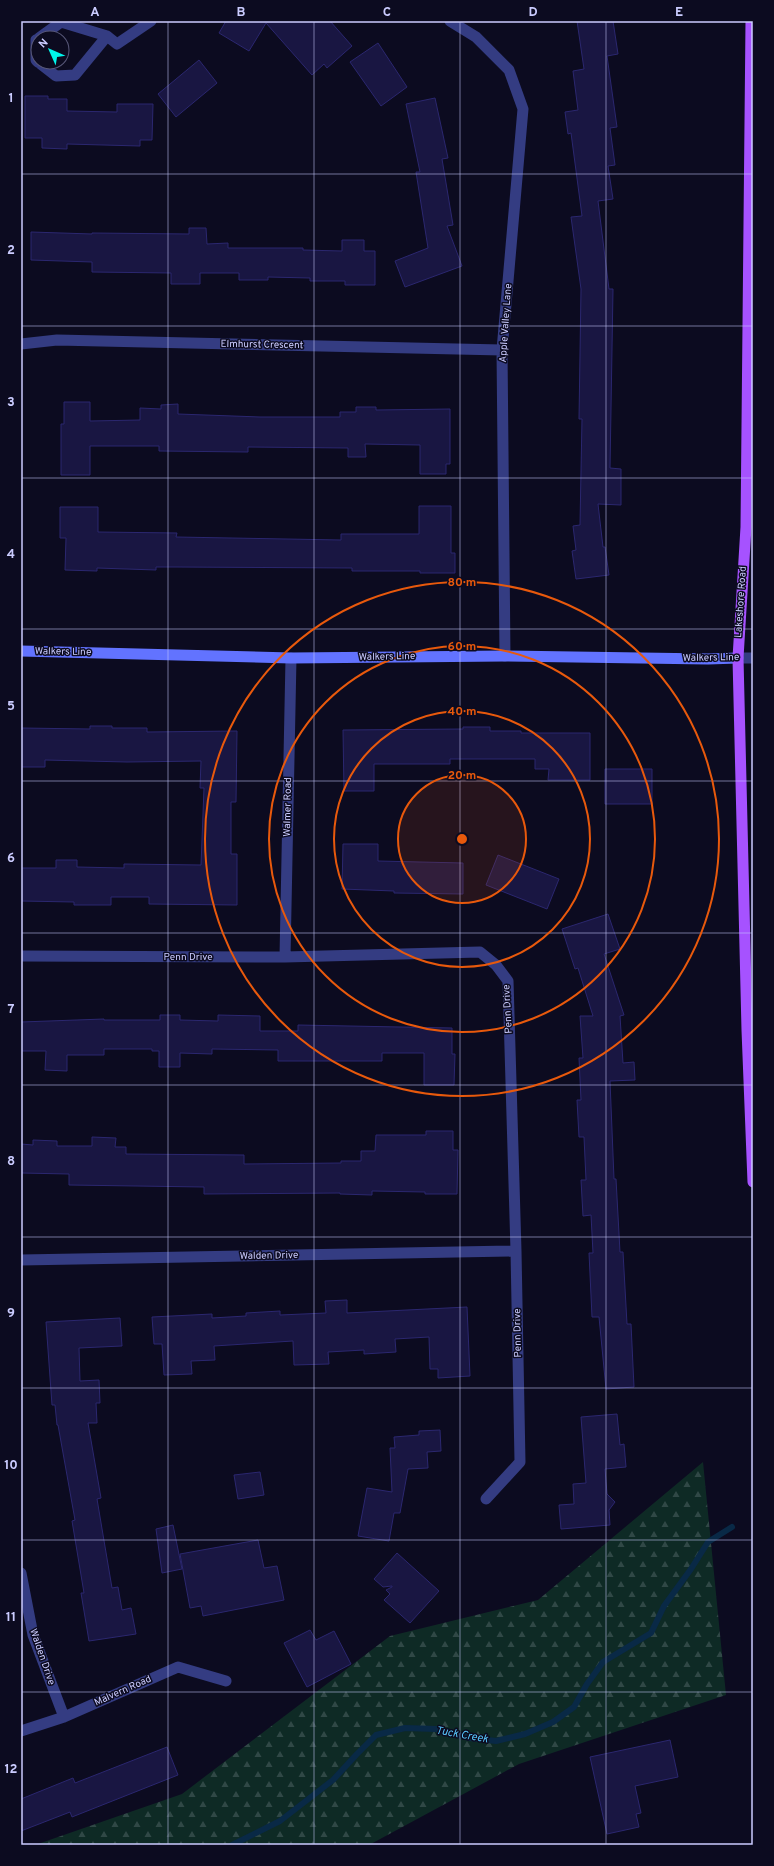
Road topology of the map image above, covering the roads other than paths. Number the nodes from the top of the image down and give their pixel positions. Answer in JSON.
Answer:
{"nodes":[{"id":1,"x":151,"y":21,"type":"edge"},
{"id":2,"x":450,"y":21,"type":"edge"},
{"id":3,"x":751,"y":21,"type":"edge"},
{"id":4,"x":50,"y":30,"type":"edge"},
{"id":5,"x":107,"y":36,"type":"junction"},
{"id":6,"x":48,"y":70,"type":"edge"},
{"id":7,"x":21,"y":344,"type":"edge"},
{"id":8,"x":502,"y":350,"type":"junction"},
{"id":9,"x":21,"y":651,"type":"edge"},
{"id":10,"x":504,"y":656,"type":"junction"},
{"id":11,"x":291,"y":658,"type":"junction"},
{"id":12,"x":738,"y":658,"type":"junction"},
{"id":13,"x":753,"y":658,"type":"edge"},
{"id":14,"x":21,"y":956,"type":"edge"},
{"id":15,"x":285,"y":957,"type":"junction"},
{"id":16,"x":753,"y":1182,"type":"edge"},
{"id":17,"x":516,"y":1251,"type":"junction"},
{"id":18,"x":21,"y":1260,"type":"edge"},
{"id":19,"x":486,"y":1499,"type":"dead end"},
{"id":20,"x":21,"y":1573,"type":"edge"},
{"id":21,"x":226,"y":1681,"type":"dead end"},
{"id":22,"x":64,"y":1717,"type":"junction"},
{"id":23,"x":21,"y":1731,"type":"edge"}],
"edges":[{"from":1,"to":5,"type":"street"},
{"from":2,"to":8,"type":"street","name":"Apple Valley Lane"},
{"from":3,"to":12,"type":"main road","name":"Lakeshore Road"},
{"from":4,"to":5,"type":"street"},
{"from":5,"to":6,"type":"street"},
{"from":7,"to":8,"type":"street","name":"Elmhurst Crescent"},
{"from":8,"to":10,"type":"street","name":"Apple Valley Lane"},
{"from":9,"to":11,"type":"main road","name":"Walkers Line"},
{"from":10,"to":11,"type":"main road","name":"Walkers Line"},
{"from":10,"to":12,"type":"main road","name":"Walkers Line"},
{"from":11,"to":15,"type":"street","name":"Walmer Road"},
{"from":12,"to":13,"type":"street","name":"Walkers Line"},
{"from":12,"to":16,"type":"main road","name":"Lakeshore Road"},
{"from":14,"to":15,"type":"street","name":"Penn Drive"},
{"from":15,"to":17,"type":"street","name":"Penn Drive"},
{"from":17,"to":18,"type":"street","name":"Walden Drive"},
{"from":17,"to":19,"type":"street","name":"Penn Drive"},
{"from":20,"to":22,"type":"street","name":"Walden Drive"},
{"from":21,"to":22,"type":"street","name":"Malvern Road"},
{"from":22,"to":23,"type":"street","name":"Malvern Road"}]}
